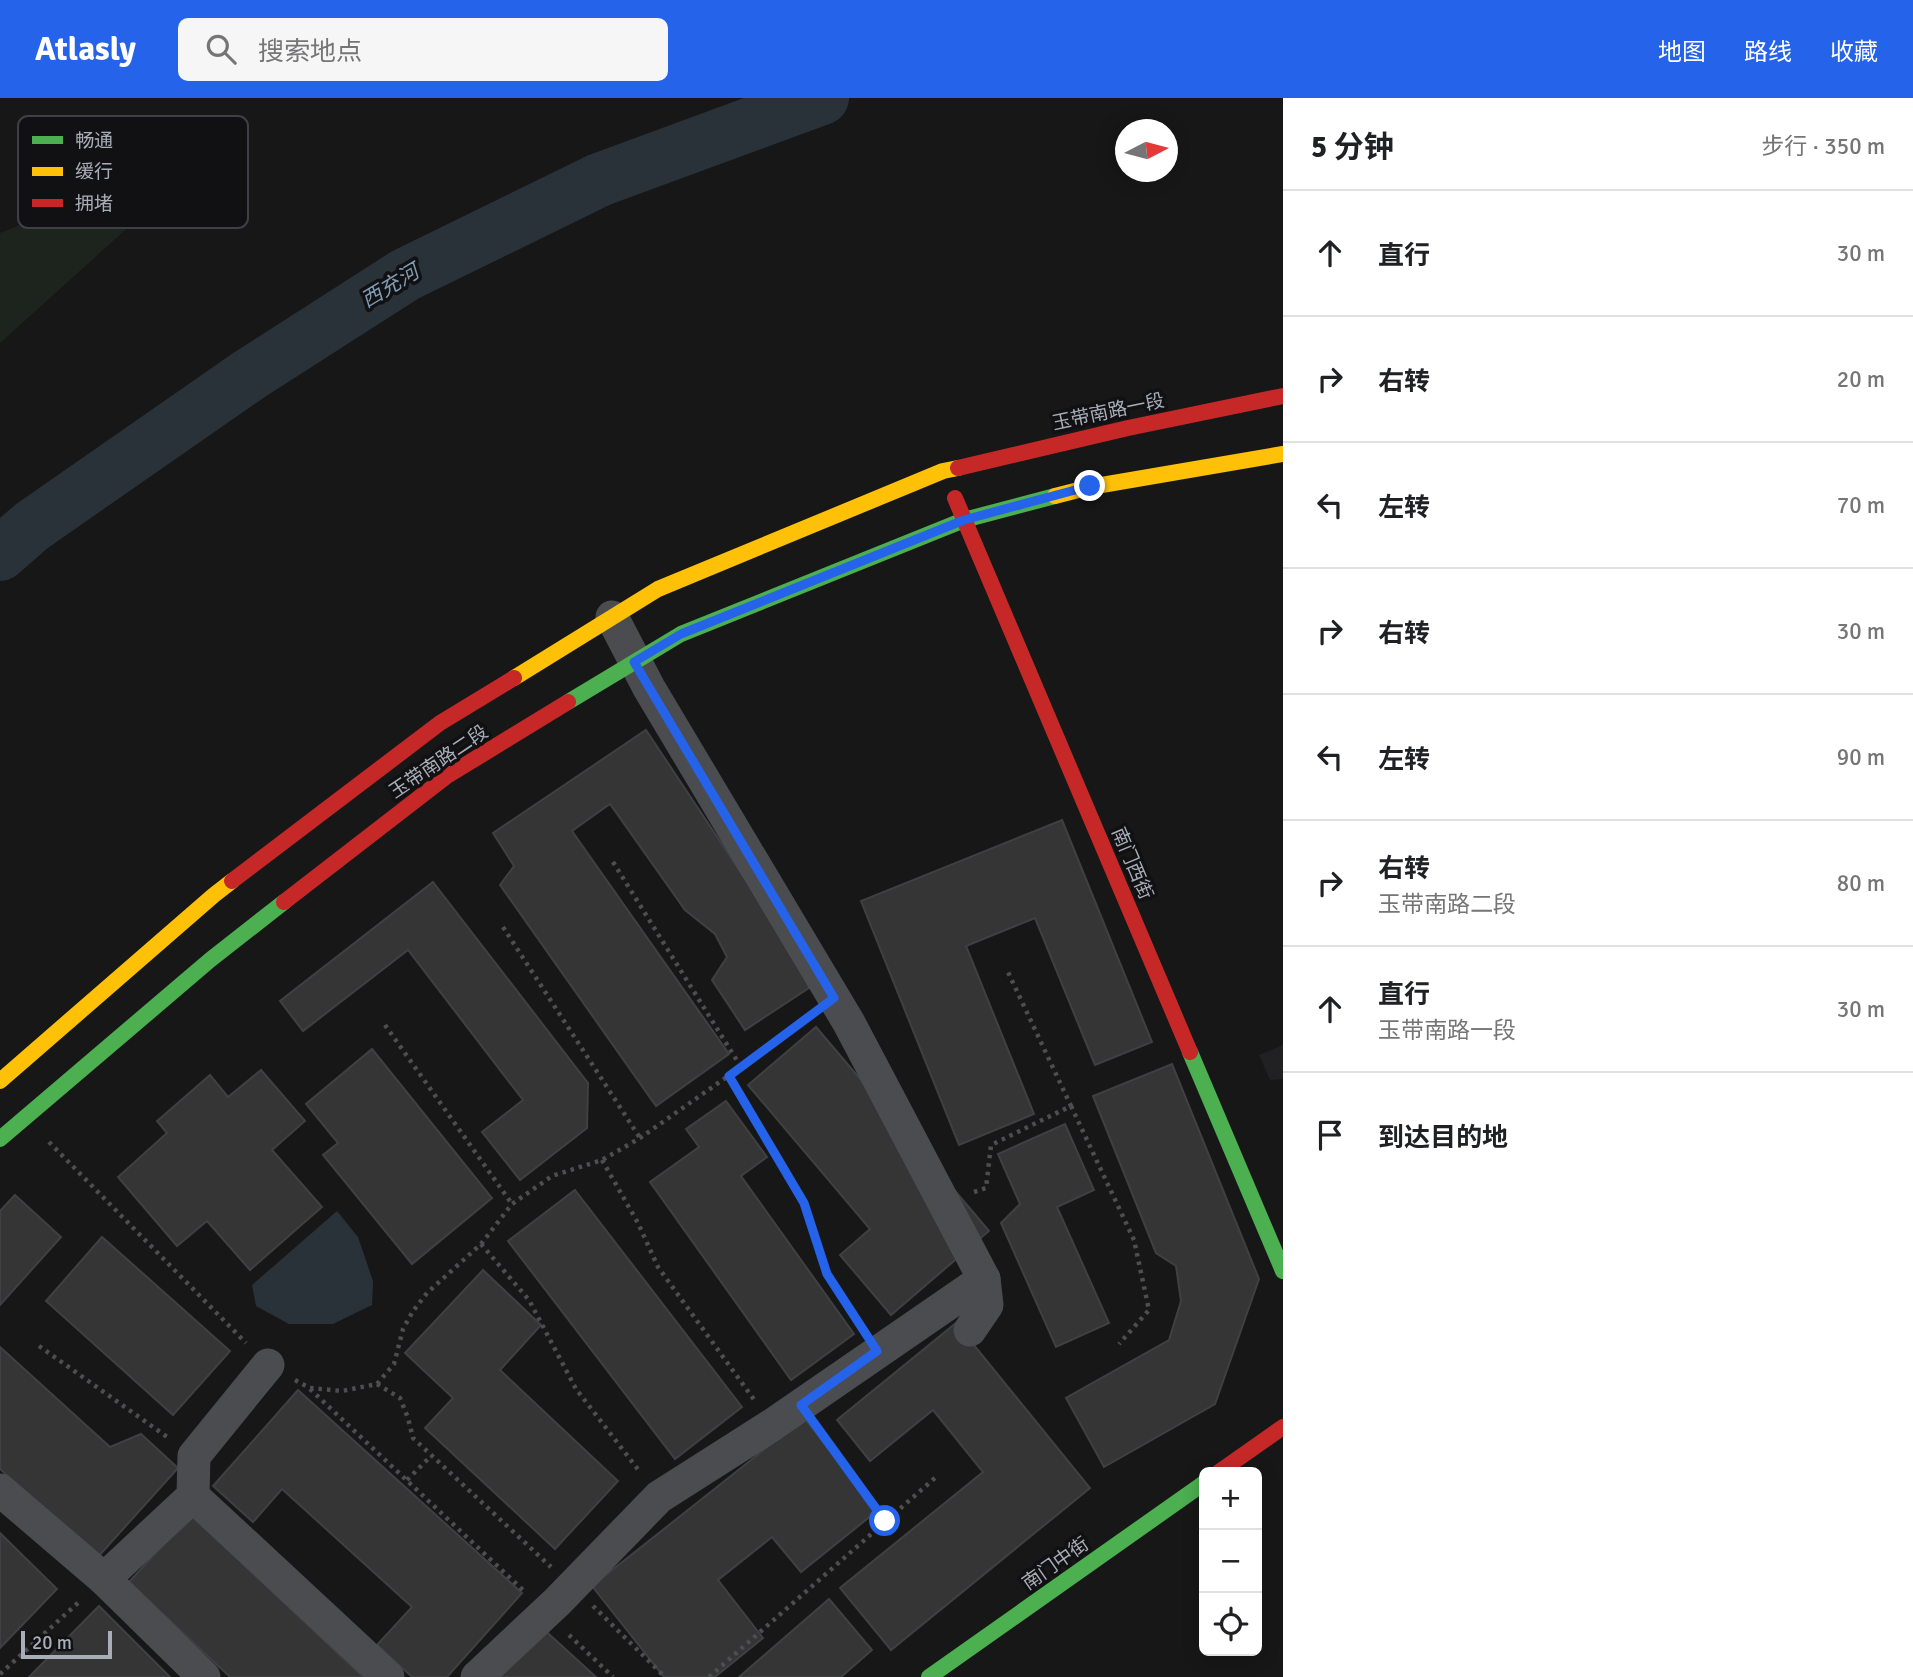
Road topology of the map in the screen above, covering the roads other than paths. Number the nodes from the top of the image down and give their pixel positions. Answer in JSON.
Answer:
{"nodes":[{"id":1,"x":1283,"y":396,"type":"edge"},
{"id":2,"x":1283,"y":454,"type":"edge"},
{"id":3,"x":943,"y":471,"type":"junction"},
{"id":4,"x":964,"y":520,"type":"junction"},
{"id":5,"x":612,"y":617,"type":"junction"},
{"id":6,"x":634,"y":662,"type":"junction"},
{"id":7,"x":0,"y":1082,"type":"edge"},
{"id":8,"x":0,"y":1139,"type":"edge"},
{"id":9,"x":1283,"y":1271,"type":"edge"},
{"id":10,"x":984,"y":1279,"type":"junction"},
{"id":11,"x":970,"y":1330,"type":"dead end"},
{"id":12,"x":268,"y":1365,"type":"road end"},
{"id":13,"x":1283,"y":1427,"type":"edge"},
{"id":14,"x":1226,"y":1467,"type":"edge"},
{"id":15,"x":1199,"y":1487,"type":"edge"},
{"id":16,"x":0,"y":1490,"type":"edge"},
{"id":17,"x":193,"y":1496,"type":"junction"},
{"id":18,"x":104,"y":1579,"type":"junction"},
{"id":19,"x":204,"y":1677,"type":"edge"},
{"id":20,"x":388,"y":1677,"type":"edge"},
{"id":21,"x":477,"y":1677,"type":"edge"},
{"id":22,"x":929,"y":1677,"type":"edge"}],
"edges":[{"from":1,"to":3,"type":"main road","name":"玉带南路一段"},
{"from":2,"to":4,"type":"main road"},
{"from":3,"to":4,"type":"main road","name":"南门西街"},
{"from":3,"to":5,"type":"main road","name":"玉带南路二段"},
{"from":4,"to":6,"type":"main road","name":"玉带南路二段"},
{"from":4,"to":9,"type":"main road","name":"南门西街"},
{"from":5,"to":6,"type":"street"},
{"from":5,"to":7,"type":"main road","name":"玉带南路二段"},
{"from":6,"to":8,"type":"main road","name":"玉带南路二段"},
{"from":6,"to":10,"type":"street"},
{"from":10,"to":11,"type":"street"},
{"from":10,"to":21,"type":"street"},
{"from":12,"to":17,"type":"street"},
{"from":13,"to":14,"type":"main road"},
{"from":15,"to":22,"type":"main road","name":"南门中街"},
{"from":16,"to":18,"type":"street"},
{"from":17,"to":18,"type":"street"},
{"from":17,"to":20,"type":"street"},
{"from":18,"to":19,"type":"street"}]}
